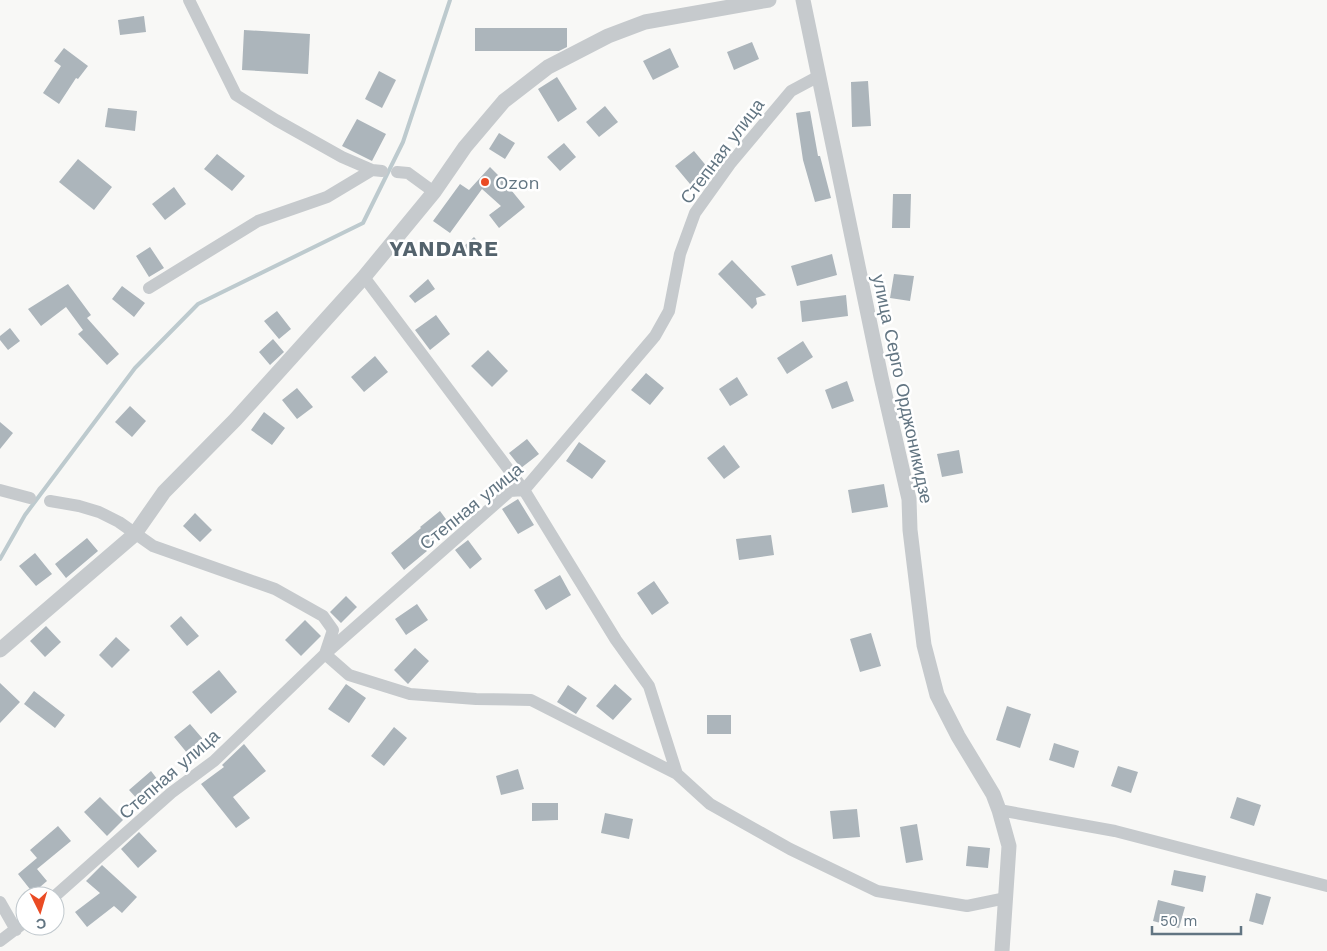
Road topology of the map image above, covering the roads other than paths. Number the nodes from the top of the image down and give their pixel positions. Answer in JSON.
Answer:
{"nodes":[{"id":1,"x":189,"y":0,"type":"edge"},
{"id":2,"x":769,"y":0,"type":"edge"},
{"id":3,"x":803,"y":0,"type":"edge"},
{"id":4,"x":819,"y":76,"type":"junction"},
{"id":5,"x":398,"y":172,"type":"dead end"},
{"id":6,"x":434,"y":192,"type":"junction"},
{"id":7,"x":364,"y":276,"type":"junction"},
{"id":8,"x":149,"y":288,"type":"dead end"},
{"id":9,"x":0,"y":490,"type":"edge"},
{"id":10,"x":524,"y":490,"type":"junction"},
{"id":11,"x":30,"y":498,"type":"dead end"},
{"id":12,"x":50,"y":500,"type":"dead end"},
{"id":13,"x":134,"y":535,"type":"junction"},
{"id":14,"x":0,"y":650,"type":"edge"},
{"id":15,"x":325,"y":654,"type":"junction"},
{"id":16,"x":677,"y":774,"type":"junction"},
{"id":17,"x":999,"y":810,"type":"junction"},
{"id":18,"x":1327,"y":886,"type":"edge"},
{"id":19,"x":65,"y":887,"type":"edge"},
{"id":20,"x":1006,"y":898,"type":"junction"},
{"id":21,"x":0,"y":902,"type":"edge"},
{"id":22,"x":15,"y":920,"type":"edge"},
{"id":23,"x":15,"y":930,"type":"edge"},
{"id":24,"x":0,"y":941,"type":"edge"},
{"id":25,"x":1002,"y":951,"type":"edge"}],
"edges":[{"from":1,"to":8,"type":"street"},
{"from":2,"to":6,"type":"street"},
{"from":3,"to":4,"type":"street","name":"улица Серго Орджоникидзе"},
{"from":4,"to":10,"type":"street","name":"Степная улица"},
{"from":4,"to":17,"type":"street","name":"улица Серго Орджоникидзе"},
{"from":5,"to":6,"type":"street"},
{"from":6,"to":7,"type":"street"},
{"from":7,"to":10,"type":"street"},
{"from":7,"to":13,"type":"street"},
{"from":9,"to":11,"type":"street"},
{"from":10,"to":15,"type":"street","name":"Степная улица"},
{"from":10,"to":16,"type":"street"},
{"from":12,"to":13,"type":"street"},
{"from":13,"to":14,"type":"street"},
{"from":13,"to":15,"type":"street"},
{"from":15,"to":16,"type":"street"},
{"from":15,"to":19,"type":"street","name":"Степная улица"},
{"from":16,"to":20,"type":"street"},
{"from":17,"to":18,"type":"street"},
{"from":17,"to":20,"type":"street","name":"улица Серго Орджоникидзе"},
{"from":20,"to":25,"type":"street","name":"улица Серго Орджоникидзе"},
{"from":21,"to":22,"type":"street"},
{"from":23,"to":24,"type":"street"}]}
